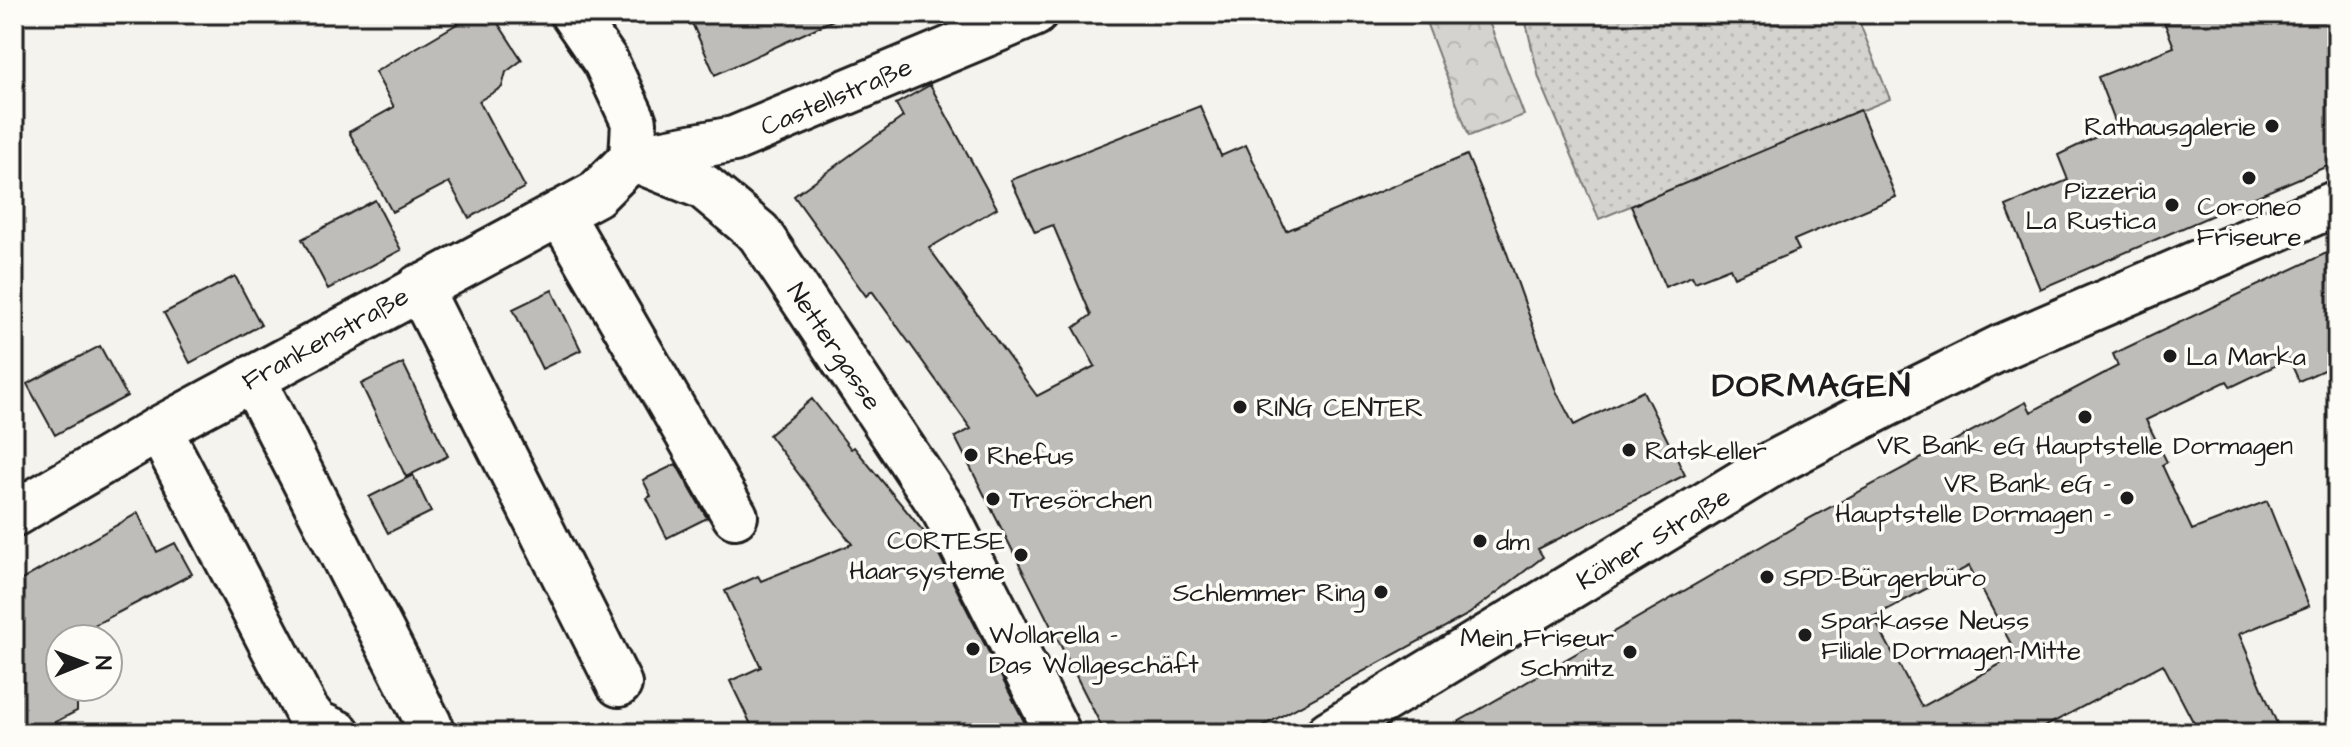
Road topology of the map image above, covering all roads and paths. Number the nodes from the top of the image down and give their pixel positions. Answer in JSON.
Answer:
{"nodes":[{"id":1,"x":573,"y":14,"type":"edge"},
{"id":2,"x":1034,"y":14,"type":"edge"},
{"id":3,"x":632,"y":158,"type":"junction"},
{"id":4,"x":2337,"y":203,"type":"edge"},
{"id":5,"x":560,"y":213,"type":"junction"},
{"id":6,"x":419,"y":287,"type":"junction"},
{"id":7,"x":252,"y":378,"type":"junction"},
{"id":8,"x":159,"y":429,"type":"junction"},
{"id":9,"x":14,"y":514,"type":"edge"},
{"id":10,"x":735,"y":516,"type":"dead end"},
{"id":11,"x":619,"y":684,"type":"dead end"},
{"id":12,"x":429,"y":724,"type":"dead end"},
{"id":13,"x":338,"y":733,"type":"edge"},
{"id":14,"x":1058,"y":733,"type":"edge"},
{"id":15,"x":1329,"y":733,"type":"edge"}],
"edges":[{"from":1,"to":3,"type":"street"},
{"from":2,"to":3,"type":"street","name":"Castellstraße"},
{"from":3,"to":5,"type":"street","name":"Frankenstraße"},
{"from":3,"to":14,"type":"street","name":"Nettergasse"},
{"from":4,"to":15,"type":"street","name":"Kölner Straße"},
{"from":5,"to":6,"type":"street","name":"Frankenstraße"},
{"from":5,"to":10,"type":"street"},
{"from":6,"to":7,"type":"street","name":"Frankenstraße"},
{"from":6,"to":11,"type":"street"},
{"from":7,"to":8,"type":"street","name":"Frankenstraße"},
{"from":7,"to":12,"type":"street"},
{"from":8,"to":9,"type":"street","name":"Frankenstraße"},
{"from":8,"to":13,"type":"street"}]}
